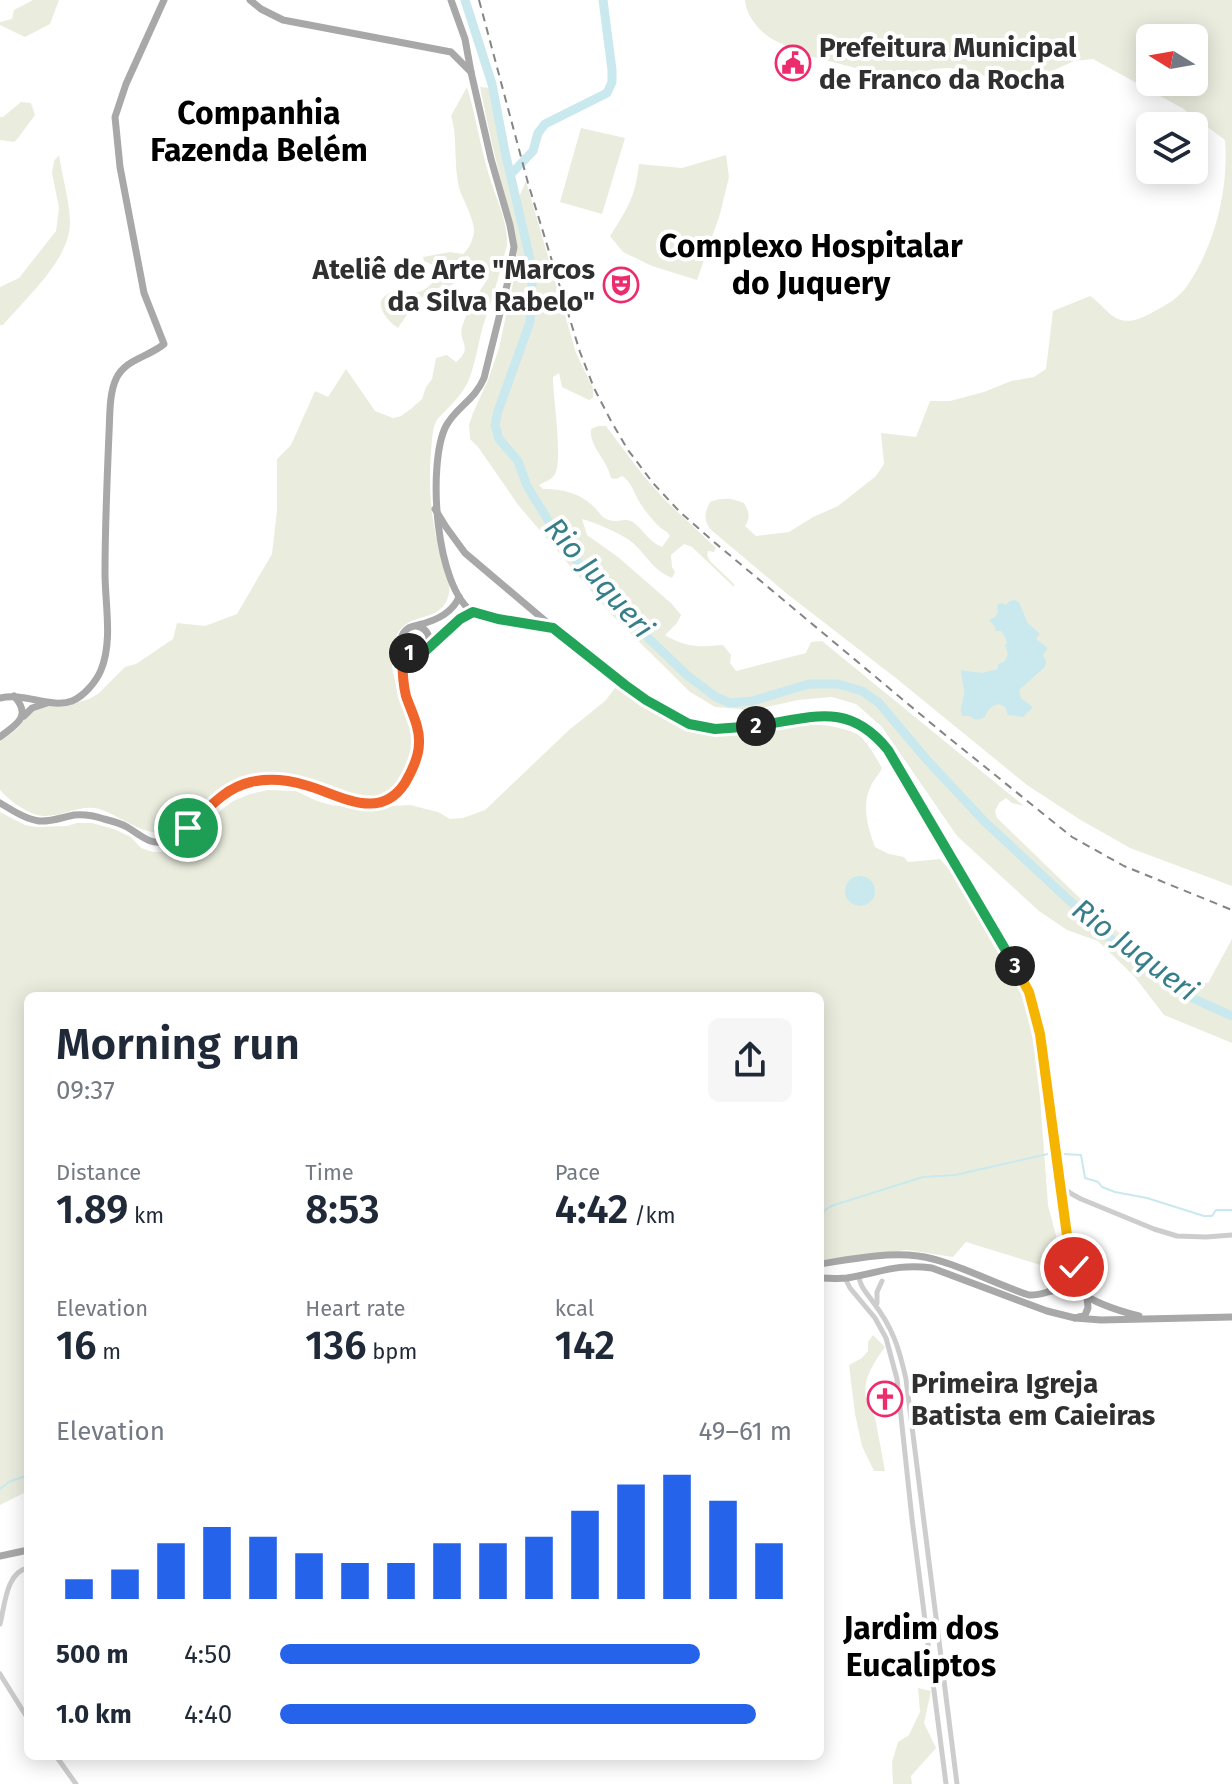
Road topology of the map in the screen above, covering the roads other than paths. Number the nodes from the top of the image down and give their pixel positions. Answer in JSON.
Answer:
{"nodes":[{"id":1,"x":164,"y":0,"type":"edge"},
{"id":2,"x":250,"y":0,"type":"edge"},
{"id":3,"x":451,"y":0,"type":"edge"},
{"id":4,"x":465,"y":39,"type":"junction"},
{"id":5,"x":451,"y":52,"type":"junction"},
{"id":6,"x":471,"y":72,"type":"junction"},
{"id":7,"x":435,"y":509,"type":"junction"},
{"id":8,"x":459,"y":546,"type":"junction"},
{"id":9,"x":444,"y":558,"type":"junction"},
{"id":10,"x":459,"y":597,"type":"junction"},
{"id":11,"x":523,"y":602,"type":"junction"},
{"id":12,"x":473,"y":612,"type":"junction"},
{"id":13,"x":513,"y":620,"type":"junction"},
{"id":14,"x":416,"y":626,"type":"junction"},
{"id":15,"x":553,"y":628,"type":"junction"},
{"id":16,"x":429,"y":646,"type":"junction"},
{"id":17,"x":403,"y":647,"type":"junction"},
{"id":18,"x":14,"y":696,"type":"junction"},
{"id":19,"x":0,"y":698,"type":"edge"},
{"id":20,"x":49,"y":702,"type":"junction"},
{"id":21,"x":20,"y":722,"type":"junction"},
{"id":22,"x":0,"y":737,"type":"edge"},
{"id":23,"x":0,"y":803,"type":"edge"},
{"id":24,"x":1059,"y":1182,"type":"junction"},
{"id":25,"x":1232,"y":1235,"type":"edge"},
{"id":26,"x":1068,"y":1243,"type":"junction"},
{"id":27,"x":846,"y":1260,"type":"junction"},
{"id":28,"x":824,"y":1263,"type":"edge"},
{"id":29,"x":1076,"y":1270,"type":"junction"},
{"id":30,"x":859,"y":1275,"type":"junction"},
{"id":31,"x":824,"y":1278,"type":"edge"},
{"id":32,"x":845,"y":1278,"type":"junction"},
{"id":33,"x":882,"y":1281,"type":"dead end"},
{"id":34,"x":1047,"y":1293,"type":"junction"},
{"id":35,"x":1087,"y":1296,"type":"junction"},
{"id":36,"x":878,"y":1308,"type":"junction"},
{"id":37,"x":1111,"y":1308,"type":"junction"},
{"id":38,"x":1232,"y":1317,"type":"edge"},
{"id":39,"x":1075,"y":1318,"type":"junction"},
{"id":40,"x":1145,"y":1318,"type":"junction"},
{"id":41,"x":24,"y":1552,"type":"edge"},
{"id":42,"x":0,"y":1556,"type":"edge"},
{"id":43,"x":24,"y":1569,"type":"edge"},
{"id":44,"x":0,"y":1624,"type":"edge"},
{"id":45,"x":0,"y":1674,"type":"edge"},
{"id":46,"x":24,"y":1713,"type":"edge"},
{"id":47,"x":59,"y":1760,"type":"edge"},
{"id":48,"x":76,"y":1784,"type":"edge"},
{"id":49,"x":946,"y":1784,"type":"edge"},
{"id":50,"x":957,"y":1784,"type":"edge"}],
"edges":[{"from":1,"to":20,"type":"main road"},
{"from":2,"to":5,"type":"main road"},
{"from":3,"to":4,"type":"main road"},
{"from":4,"to":5,"type":"main road"},
{"from":4,"to":6,"type":"main road"},
{"from":5,"to":6,"type":"main road"},
{"from":6,"to":7,"type":"main road"},
{"from":7,"to":8,"type":"main road"},
{"from":7,"to":9,"type":"main road"},
{"from":8,"to":9,"type":"main road"},
{"from":8,"to":11,"type":"main road"},
{"from":9,"to":10,"type":"main road"},
{"from":10,"to":12,"type":"main road"},
{"from":10,"to":14,"type":"main road"},
{"from":11,"to":13,"type":"main road"},
{"from":11,"to":15,"type":"main road"},
{"from":12,"to":13,"type":"main road"},
{"from":12,"to":16,"type":"main road"},
{"from":13,"to":15,"type":"main road"},
{"from":14,"to":16,"type":"main road"},
{"from":14,"to":17,"type":"main road"},
{"from":15,"to":24,"type":"main road"},
{"from":16,"to":17,"type":"main road"},
{"from":17,"to":23,"type":"main road"},
{"from":18,"to":19,"type":"main road"},
{"from":18,"to":20,"type":"main road"},
{"from":18,"to":21,"type":"main road"},
{"from":20,"to":21,"type":"main road"},
{"from":21,"to":22,"type":"main road"},
{"from":24,"to":25,"type":"street"},
{"from":24,"to":26,"type":"main road"},
{"from":26,"to":29,"type":"main road"},
{"from":26,"to":34,"type":"main road"},
{"from":27,"to":28,"type":"main road"},
{"from":27,"to":32,"type":"main road"},
{"from":27,"to":34,"type":"main road"},
{"from":29,"to":35,"type":"main road"},
{"from":29,"to":37,"type":"main road"},
{"from":30,"to":32,"type":"main road"},
{"from":30,"to":36,"type":"street"},
{"from":30,"to":39,"type":"main road"},
{"from":31,"to":32,"type":"main road"},
{"from":32,"to":49,"type":"street"},
{"from":33,"to":36,"type":"street"},
{"from":34,"to":35,"type":"main road"},
{"from":35,"to":37,"type":"main road"},
{"from":35,"to":39,"type":"main road"},
{"from":36,"to":50,"type":"street"},
{"from":37,"to":40,"type":"main road"},
{"from":38,"to":40,"type":"main road"},
{"from":39,"to":40,"type":"main road"},
{"from":41,"to":42,"type":"main road"},
{"from":43,"to":44,"type":"street"},
{"from":45,"to":46,"type":"street"},
{"from":47,"to":48,"type":"street"}]}
